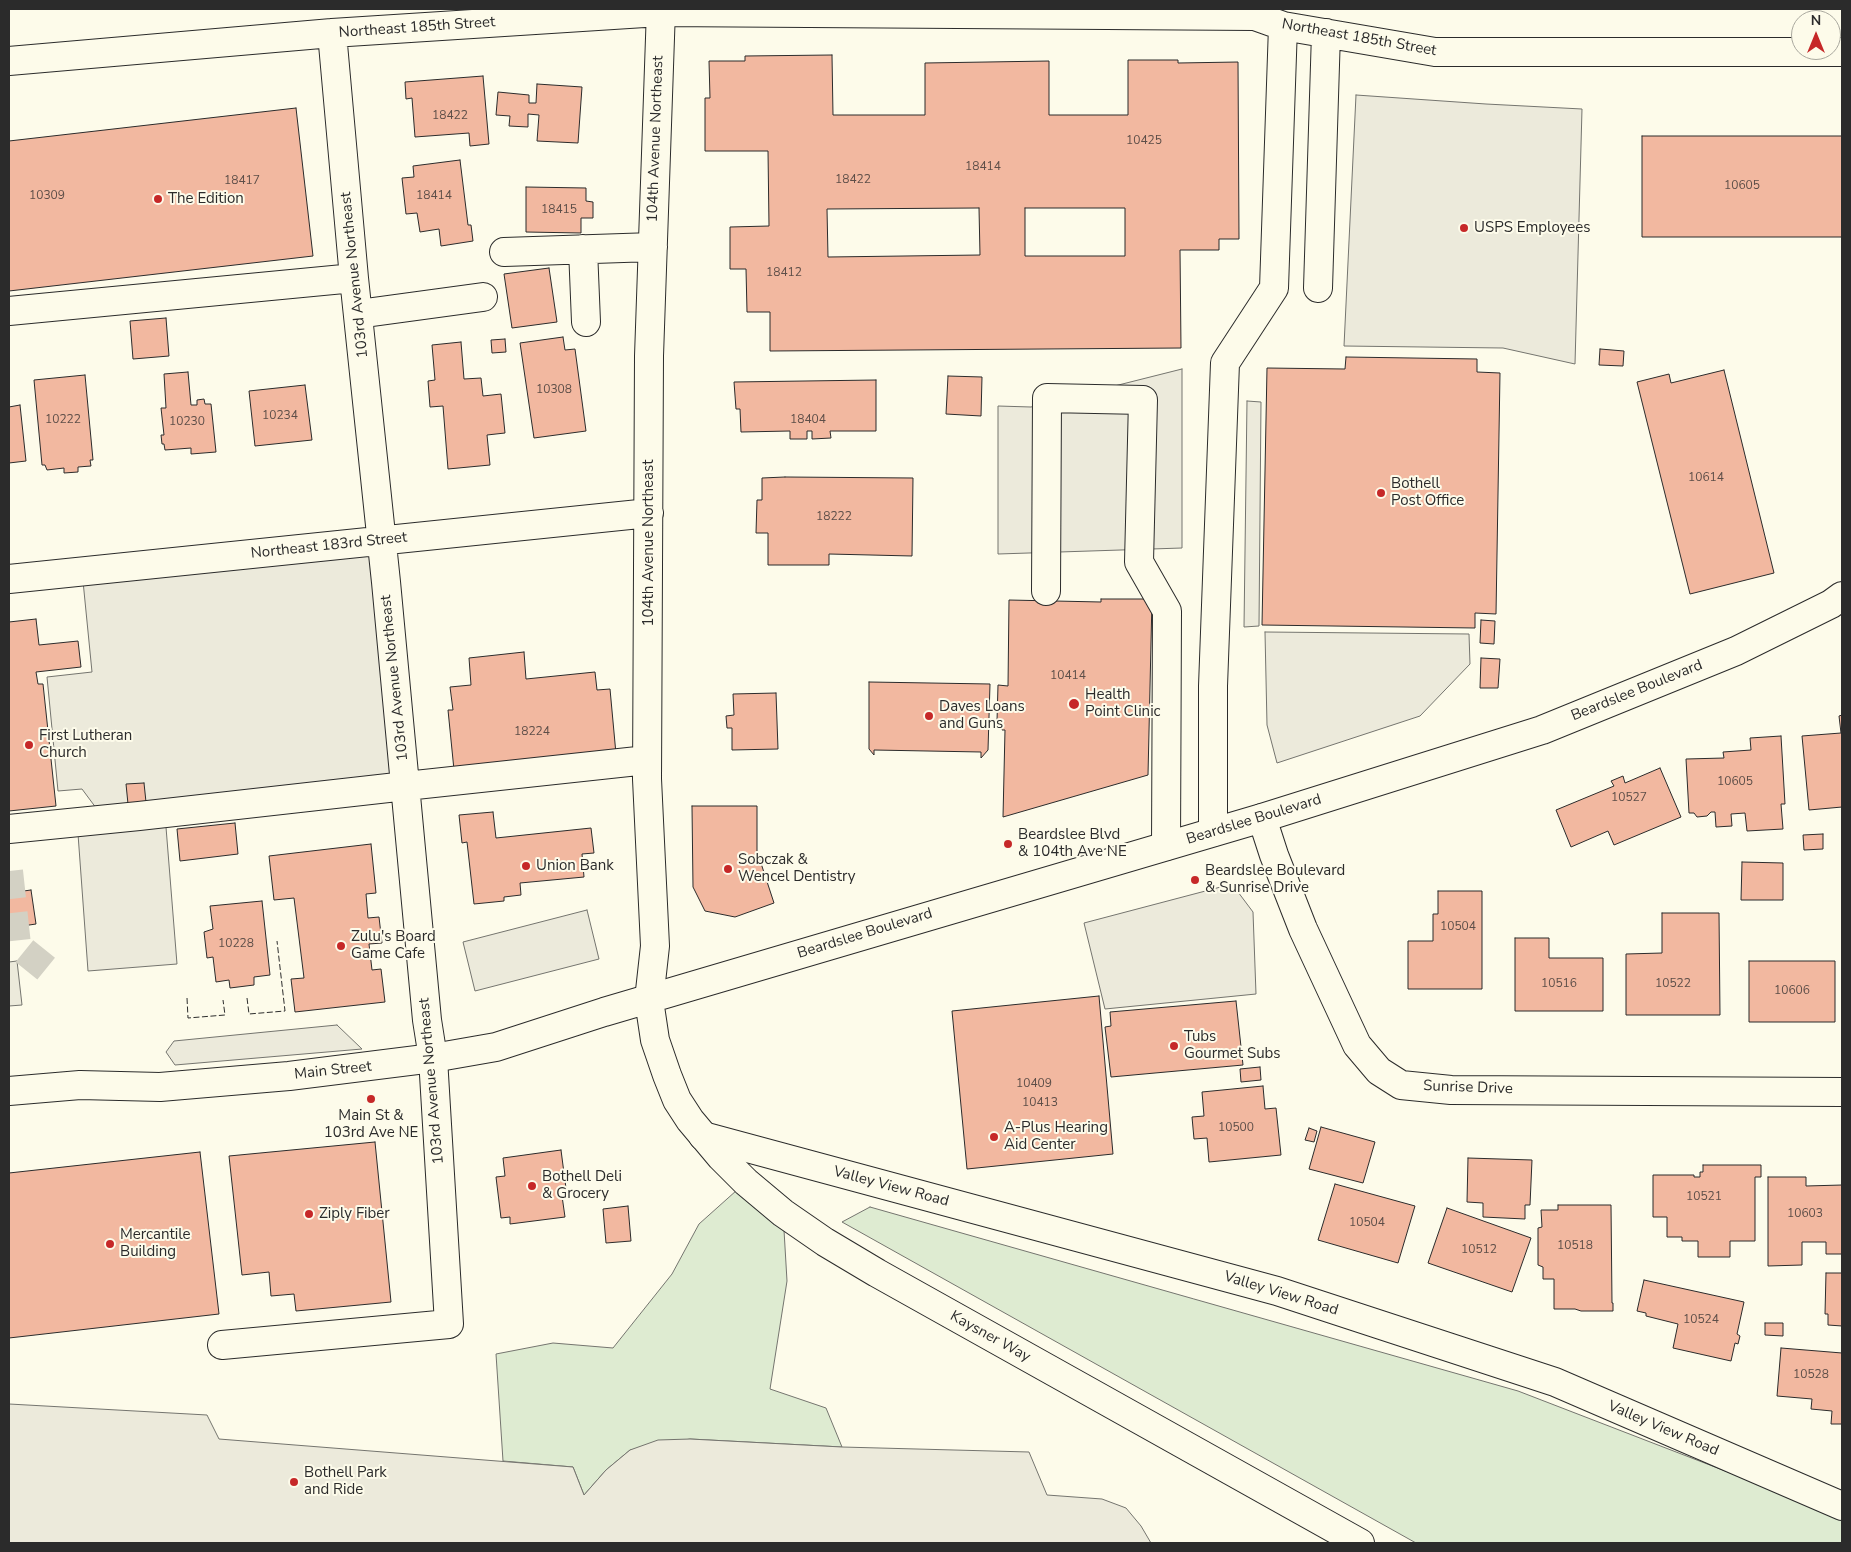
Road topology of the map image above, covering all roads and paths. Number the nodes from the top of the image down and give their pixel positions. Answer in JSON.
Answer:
{"nodes":[{"id":1,"x":660,"y":10,"type":"edge"},
{"id":2,"x":1257,"y":12,"type":"edge"},
{"id":3,"x":1283,"y":26,"type":"junction"},
{"id":4,"x":332,"y":33,"type":"junction"},
{"id":5,"x":1326,"y":34,"type":"junction"},
{"id":6,"x":1842,"y":52,"type":"edge"},
{"id":7,"x":9,"y":61,"type":"edge"},
{"id":8,"x":653,"y":247,"type":"junction"},
{"id":9,"x":583,"y":249,"type":"junction"},
{"id":10,"x":504,"y":252,"type":"dead end"},
{"id":11,"x":354,"y":278,"type":"junction"},
{"id":12,"x":1318,"y":288,"type":"dead end"},
{"id":13,"x":483,"y":297,"type":"dead end"},
{"id":14,"x":9,"y":311,"type":"edge"},
{"id":15,"x":358,"y":314,"type":"junction"},
{"id":16,"x":586,"y":322,"type":"dead end"},
{"id":17,"x":649,"y":513,"type":"junction"},
{"id":18,"x":382,"y":540,"type":"junction"},
{"id":19,"x":9,"y":579,"type":"edge"},
{"id":20,"x":1046,"y":591,"type":"dead end"},
{"id":21,"x":1842,"y":596,"type":"edge"},
{"id":22,"x":647,"y":760,"type":"junction"},
{"id":23,"x":406,"y":786,"type":"junction"},
{"id":24,"x":1262,"y":818,"type":"junction"},
{"id":25,"x":9,"y":829,"type":"edge"},
{"id":26,"x":1213,"y":832,"type":"junction"},
{"id":27,"x":1166,"y":846,"type":"junction"},
{"id":28,"x":649,"y":1000,"type":"junction"},
{"id":29,"x":433,"y":1058,"type":"junction"},
{"id":30,"x":667,"y":1076,"type":"joint"},
{"id":31,"x":9,"y":1091,"type":"edge"},
{"id":32,"x":1842,"y":1092,"type":"edge"},
{"id":33,"x":703,"y":1136,"type":"junction"},
{"id":34,"x":222,"y":1345,"type":"dead end"},
{"id":35,"x":1842,"y":1506,"type":"edge"},
{"id":36,"x":1360,"y":1543,"type":"edge"}],
"edges":[{"from":1,"to":2,"type":"street","name":"Northeast 185th Street"},
{"from":1,"to":4,"type":"street","name":"Northeast 185th Street"},
{"from":1,"to":8,"type":"street","name":"104th Avenue Northeast"},
{"from":2,"to":3,"type":"street","name":"Northeast 185th Street"},
{"from":3,"to":5,"type":"street","name":"Northeast 185th Street"},
{"from":3,"to":26,"type":"street"},
{"from":4,"to":7,"type":"street","name":"Northeast 185th Street"},
{"from":4,"to":11,"type":"street","name":"103rd Avenue Northeast"},
{"from":5,"to":6,"type":"street","name":"Northeast 185th Street"},
{"from":5,"to":12,"type":"street"},
{"from":8,"to":9,"type":"street"},
{"from":8,"to":17,"type":"street","name":"104th Avenue Northeast"},
{"from":9,"to":10,"type":"street"},
{"from":9,"to":16,"type":"street"},
{"from":11,"to":14,"type":"street"},
{"from":11,"to":15,"type":"street","name":"103rd Avenue Northeast"},
{"from":13,"to":15,"type":"street"},
{"from":15,"to":18,"type":"street","name":"103rd Avenue Northeast"},
{"from":17,"to":18,"type":"street","name":"Northeast 183rd Street"},
{"from":17,"to":22,"type":"street","name":"104th Avenue Northeast"},
{"from":18,"to":19,"type":"street","name":"Northeast 183rd Street"},
{"from":18,"to":23,"type":"street","name":"103rd Avenue Northeast"},
{"from":20,"to":27,"type":"street"},
{"from":21,"to":24,"type":"street","name":"Beardslee Boulevard"},
{"from":22,"to":23,"type":"street"},
{"from":22,"to":28,"type":"street","name":"104th Avenue Northeast"},
{"from":23,"to":25,"type":"street"},
{"from":23,"to":29,"type":"street","name":"103rd Avenue Northeast"},
{"from":24,"to":26,"type":"street","name":"Beardslee Boulevard"},
{"from":24,"to":32,"type":"street","name":"Sunrise Drive"},
{"from":26,"to":27,"type":"street","name":"Beardslee Boulevard"},
{"from":27,"to":28,"type":"street","name":"Beardslee Boulevard"},
{"from":28,"to":29,"type":"street","name":"Main Street"},
{"from":28,"to":30,"type":"street","name":"104th Avenue Northeast"},
{"from":29,"to":31,"type":"street","name":"Main Street"},
{"from":29,"to":34,"type":"street","name":"103rd Avenue Northeast"},
{"from":30,"to":33,"type":"street","name":"Kaysner Way"},
{"from":33,"to":35,"type":"street","name":"Valley View Road"},
{"from":33,"to":36,"type":"street","name":"Kaysner Way"}]}
